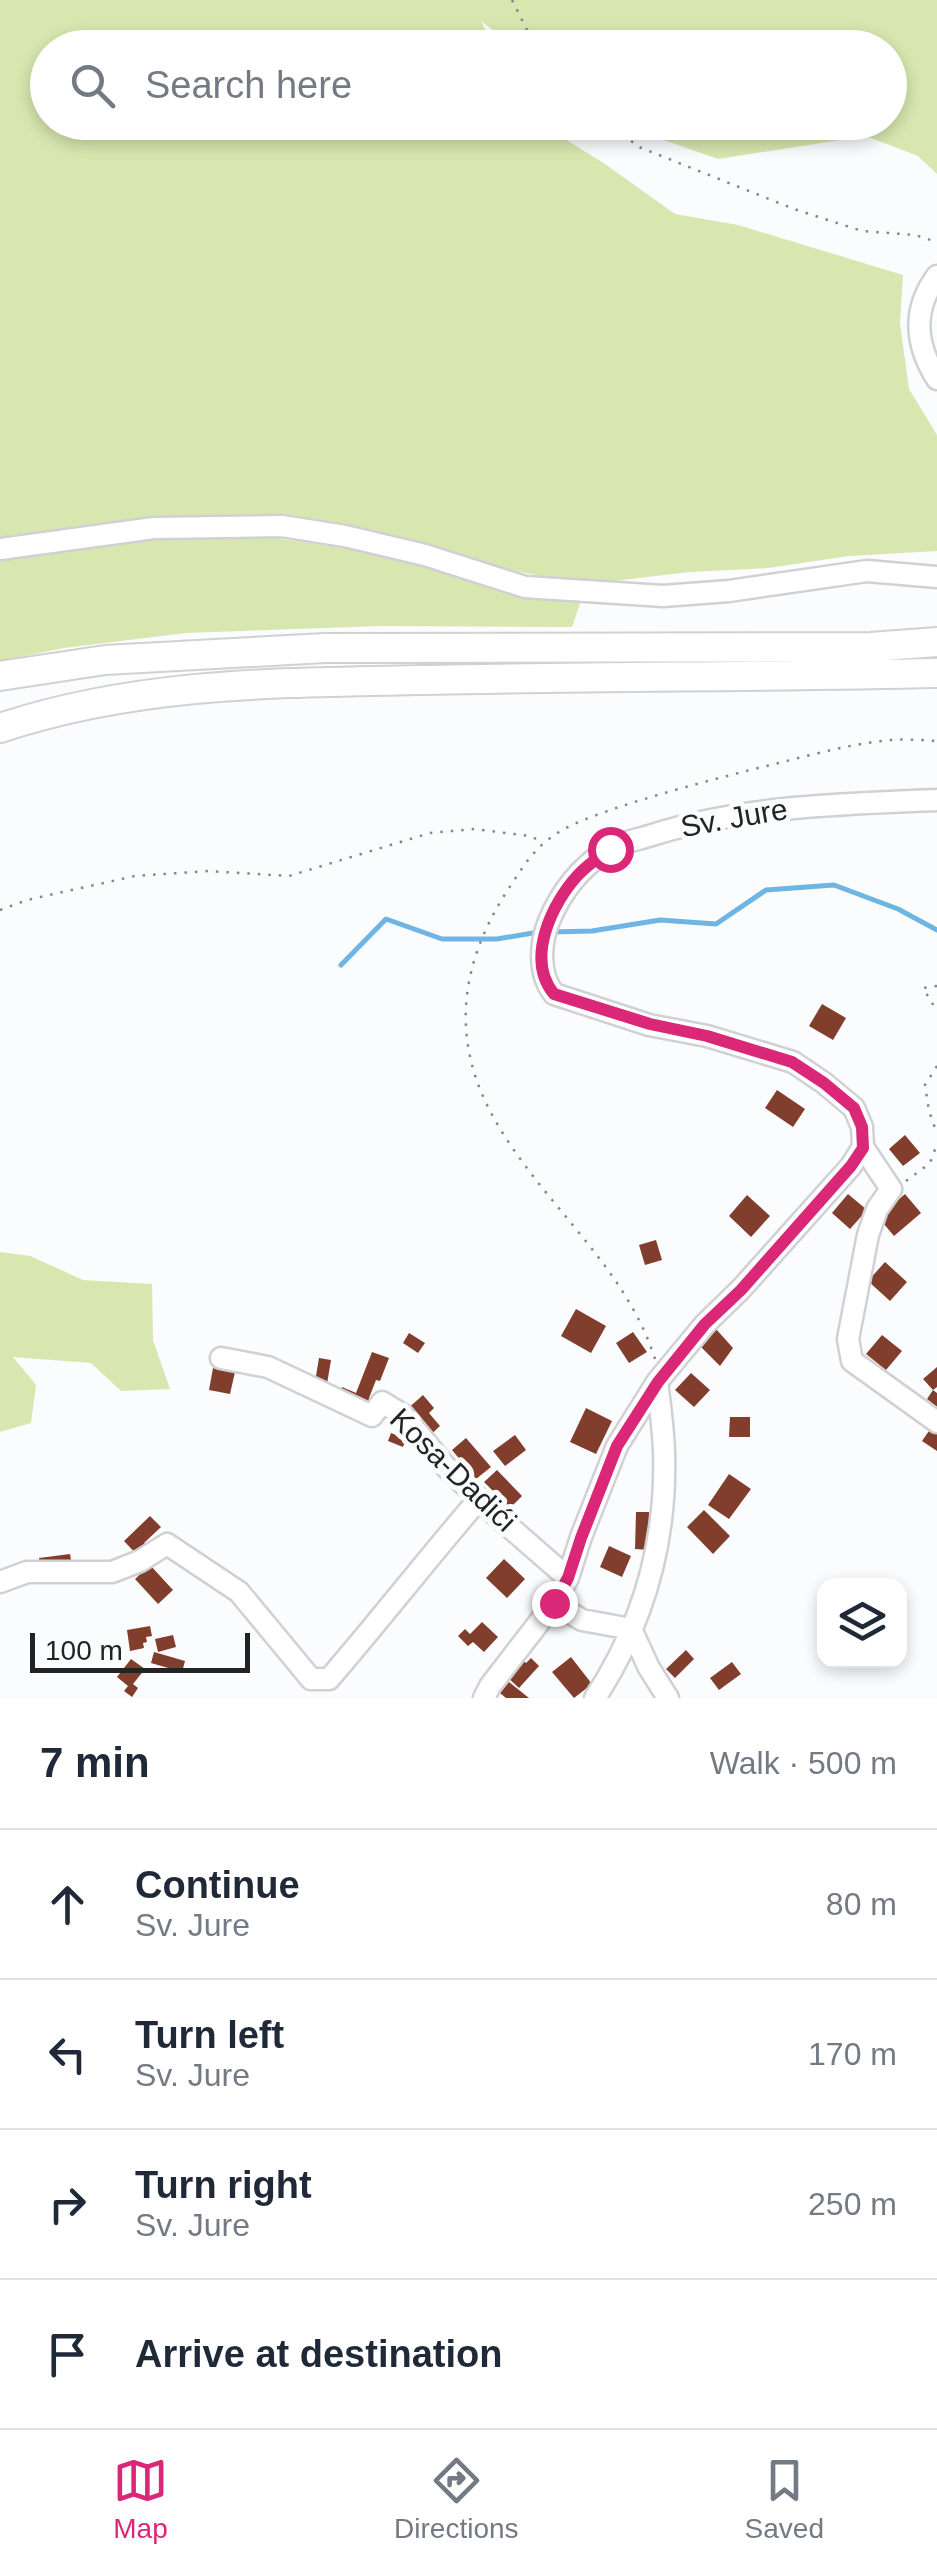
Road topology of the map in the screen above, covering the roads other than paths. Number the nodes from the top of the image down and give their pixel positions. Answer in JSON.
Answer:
{"nodes":[{"id":1,"x":937,"y":276,"type":"edge"},
{"id":2,"x":937,"y":379,"type":"edge"},
{"id":3,"x":0,"y":549,"type":"edge"},
{"id":4,"x":937,"y":577,"type":"edge"},
{"id":5,"x":937,"y":642,"type":"edge"},
{"id":6,"x":937,"y":673,"type":"edge"},
{"id":7,"x":0,"y":676,"type":"edge"},
{"id":8,"x":0,"y":728,"type":"edge"},
{"id":9,"x":937,"y":800,"type":"edge"},
{"id":10,"x":863,"y":1148,"type":"junction"},
{"id":11,"x":221,"y":1358,"type":"dead end"},
{"id":12,"x":658,"y":1382,"type":"junction"},
{"id":13,"x":937,"y":1422,"type":"edge"},
{"id":14,"x":479,"y":1499,"type":"junction"},
{"id":15,"x":568,"y":1578,"type":"junction"},
{"id":16,"x":0,"y":1582,"type":"edge"},
{"id":17,"x":554,"y":1603,"type":"junction"},
{"id":18,"x":632,"y":1630,"type":"junction"},
{"id":19,"x":484,"y":1698,"type":"edge"},
{"id":20,"x":594,"y":1698,"type":"edge"},
{"id":21,"x":668,"y":1698,"type":"edge"}],
"edges":[{"from":1,"to":2,"type":"street"},
{"from":3,"to":4,"type":"street"},
{"from":5,"to":7,"type":"highway"},
{"from":6,"to":8,"type":"highway"},
{"from":9,"to":10,"type":"street","name":"Sv. Jure"},
{"from":10,"to":12,"type":"street"},
{"from":10,"to":13,"type":"street"},
{"from":11,"to":14,"type":"street","name":"Kosa-Dadići"},
{"from":12,"to":15,"type":"street"},
{"from":12,"to":18,"type":"street"},
{"from":14,"to":15,"type":"street","name":"Kosa-Dadići"},
{"from":14,"to":16,"type":"street"},
{"from":15,"to":17,"type":"street"},
{"from":17,"to":18,"type":"street"},
{"from":17,"to":19,"type":"street"},
{"from":18,"to":20,"type":"street"},
{"from":18,"to":21,"type":"street"}]}
